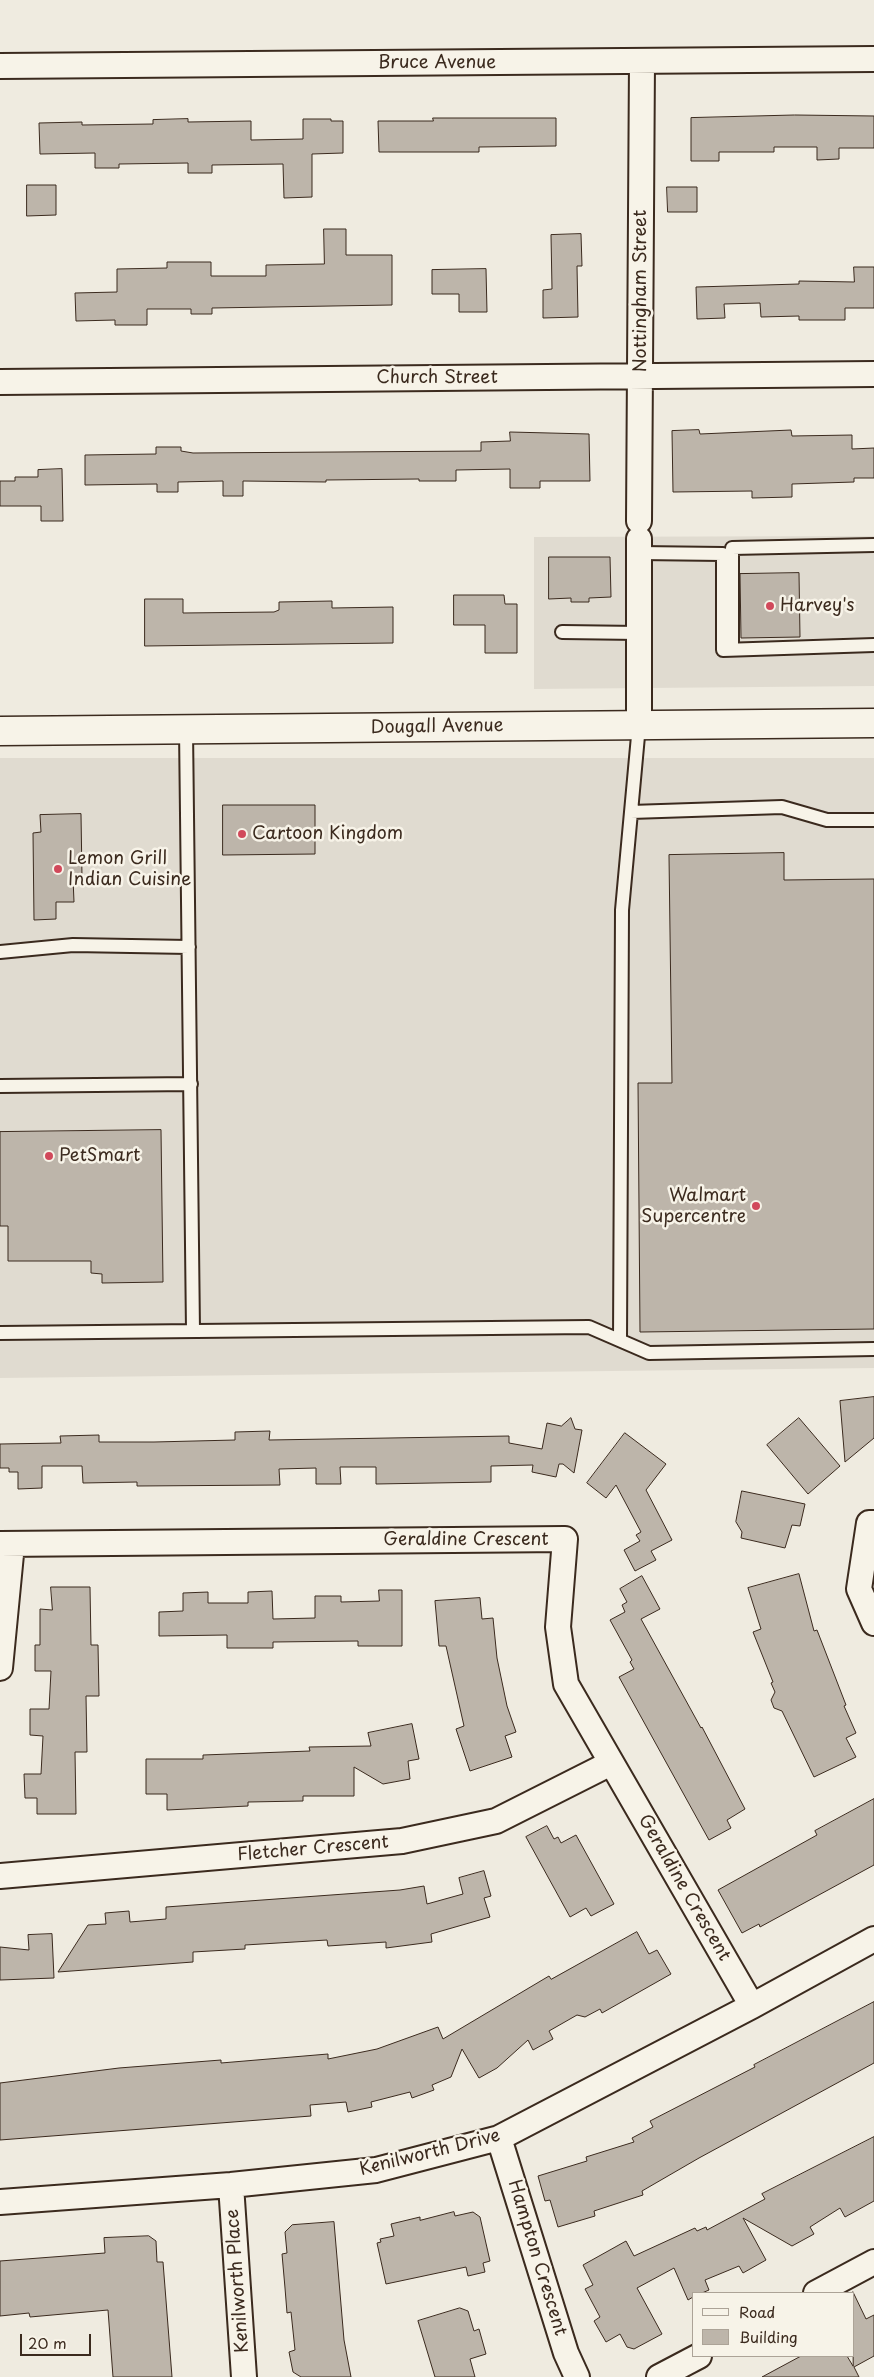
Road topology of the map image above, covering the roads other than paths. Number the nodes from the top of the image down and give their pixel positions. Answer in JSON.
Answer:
{"nodes":[{"id":1,"x":874,"y":59,"type":"edge"},
{"id":2,"x":642,"y":61,"type":"junction"},
{"id":3,"x":0,"y":66,"type":"edge"},
{"id":4,"x":874,"y":374,"type":"edge"},
{"id":5,"x":640,"y":376,"type":"junction"},
{"id":6,"x":0,"y":382,"type":"edge"},
{"id":7,"x":639,"y":538,"type":"junction"},
{"id":8,"x":874,"y":544,"type":"edge"},
{"id":9,"x":562,"y":632,"type":"dead end"},
{"id":10,"x":639,"y":633,"type":"junction"},
{"id":11,"x":874,"y":645,"type":"edge"},
{"id":12,"x":732,"y":649,"type":"junction"},
{"id":13,"x":874,"y":723,"type":"edge"},
{"id":14,"x":639,"y":725,"type":"junction"},
{"id":15,"x":186,"y":729,"type":"junction"},
{"id":16,"x":0,"y":731,"type":"edge"},
{"id":17,"x":631,"y":812,"type":"junction"},
{"id":18,"x":874,"y":820,"type":"edge"},
{"id":19,"x":189,"y":947,"type":"junction"},
{"id":20,"x":0,"y":952,"type":"edge"},
{"id":21,"x":191,"y":1084,"type":"junction"},
{"id":22,"x":0,"y":1086,"type":"edge"},
{"id":23,"x":193,"y":1331,"type":"junction"},
{"id":24,"x":0,"y":1333,"type":"edge"},
{"id":25,"x":620,"y":1340,"type":"junction"},
{"id":26,"x":874,"y":1350,"type":"edge"},
{"id":27,"x":874,"y":1523,"type":"edge"},
{"id":28,"x":6,"y":1544,"type":"edge"},
{"id":29,"x":874,"y":1623,"type":"edge"},
{"id":30,"x":0,"y":1668,"type":"edge"},
{"id":31,"x":611,"y":1763,"type":"junction"},
{"id":32,"x":0,"y":1876,"type":"edge"},
{"id":33,"x":874,"y":1939,"type":"edge"},
{"id":34,"x":752,"y":2006,"type":"junction"},
{"id":35,"x":499,"y":2138,"type":"junction"},
{"id":36,"x":231,"y":2185,"type":"junction"},
{"id":37,"x":0,"y":2202,"type":"edge"},
{"id":38,"x":874,"y":2262,"type":"edge"},
{"id":39,"x":818,"y":2292,"type":"edge"},
{"id":40,"x":697,"y":2357,"type":"edge"},
{"id":41,"x":244,"y":2377,"type":"edge"},
{"id":42,"x":577,"y":2377,"type":"edge"},
{"id":43,"x":659,"y":2377,"type":"edge"}],
"edges":[{"from":1,"to":2,"type":"street","name":"Bruce Avenue"},
{"from":2,"to":3,"type":"street","name":"Bruce Avenue"},
{"from":2,"to":5,"type":"street","name":"Nottingham Street"},
{"from":4,"to":5,"type":"street","name":"Church Street"},
{"from":5,"to":6,"type":"street","name":"Church Street"},
{"from":5,"to":7,"type":"street","name":"Nottingham Street"},
{"from":7,"to":10,"type":"street","name":"Nottingham Street"},
{"from":7,"to":12,"type":"lane"},
{"from":8,"to":12,"type":"lane"},
{"from":9,"to":10,"type":"lane"},
{"from":10,"to":14,"type":"street","name":"Nottingham Street"},
{"from":11,"to":12,"type":"lane"},
{"from":13,"to":14,"type":"main road","name":"Dougall Avenue"},
{"from":14,"to":15,"type":"main road","name":"Dougall Avenue"},
{"from":14,"to":17,"type":"lane"},
{"from":15,"to":16,"type":"main road","name":"Dougall Avenue"},
{"from":15,"to":19,"type":"lane"},
{"from":17,"to":18,"type":"lane"},
{"from":17,"to":25,"type":"lane"},
{"from":19,"to":20,"type":"lane"},
{"from":19,"to":21,"type":"lane"},
{"from":21,"to":22,"type":"lane"},
{"from":21,"to":23,"type":"lane"},
{"from":23,"to":24,"type":"lane"},
{"from":23,"to":25,"type":"lane"},
{"from":25,"to":26,"type":"lane"},
{"from":27,"to":29,"type":"street"},
{"from":28,"to":30,"type":"street"},
{"from":28,"to":31,"type":"street","name":"Geraldine Crescent"},
{"from":31,"to":32,"type":"street","name":"Fletcher Crescent"},
{"from":31,"to":34,"type":"street","name":"Geraldine Crescent"},
{"from":33,"to":34,"type":"street","name":"Kenilworth Drive"},
{"from":34,"to":35,"type":"street","name":"Kenilworth Drive"},
{"from":35,"to":36,"type":"street","name":"Kenilworth Drive"},
{"from":35,"to":42,"type":"street","name":"Hampton Crescent"},
{"from":36,"to":37,"type":"street","name":"Kenilworth Drive"},
{"from":36,"to":41,"type":"street","name":"Kenilworth Place"},
{"from":38,"to":39,"type":"street"},
{"from":40,"to":43,"type":"street"}]}
